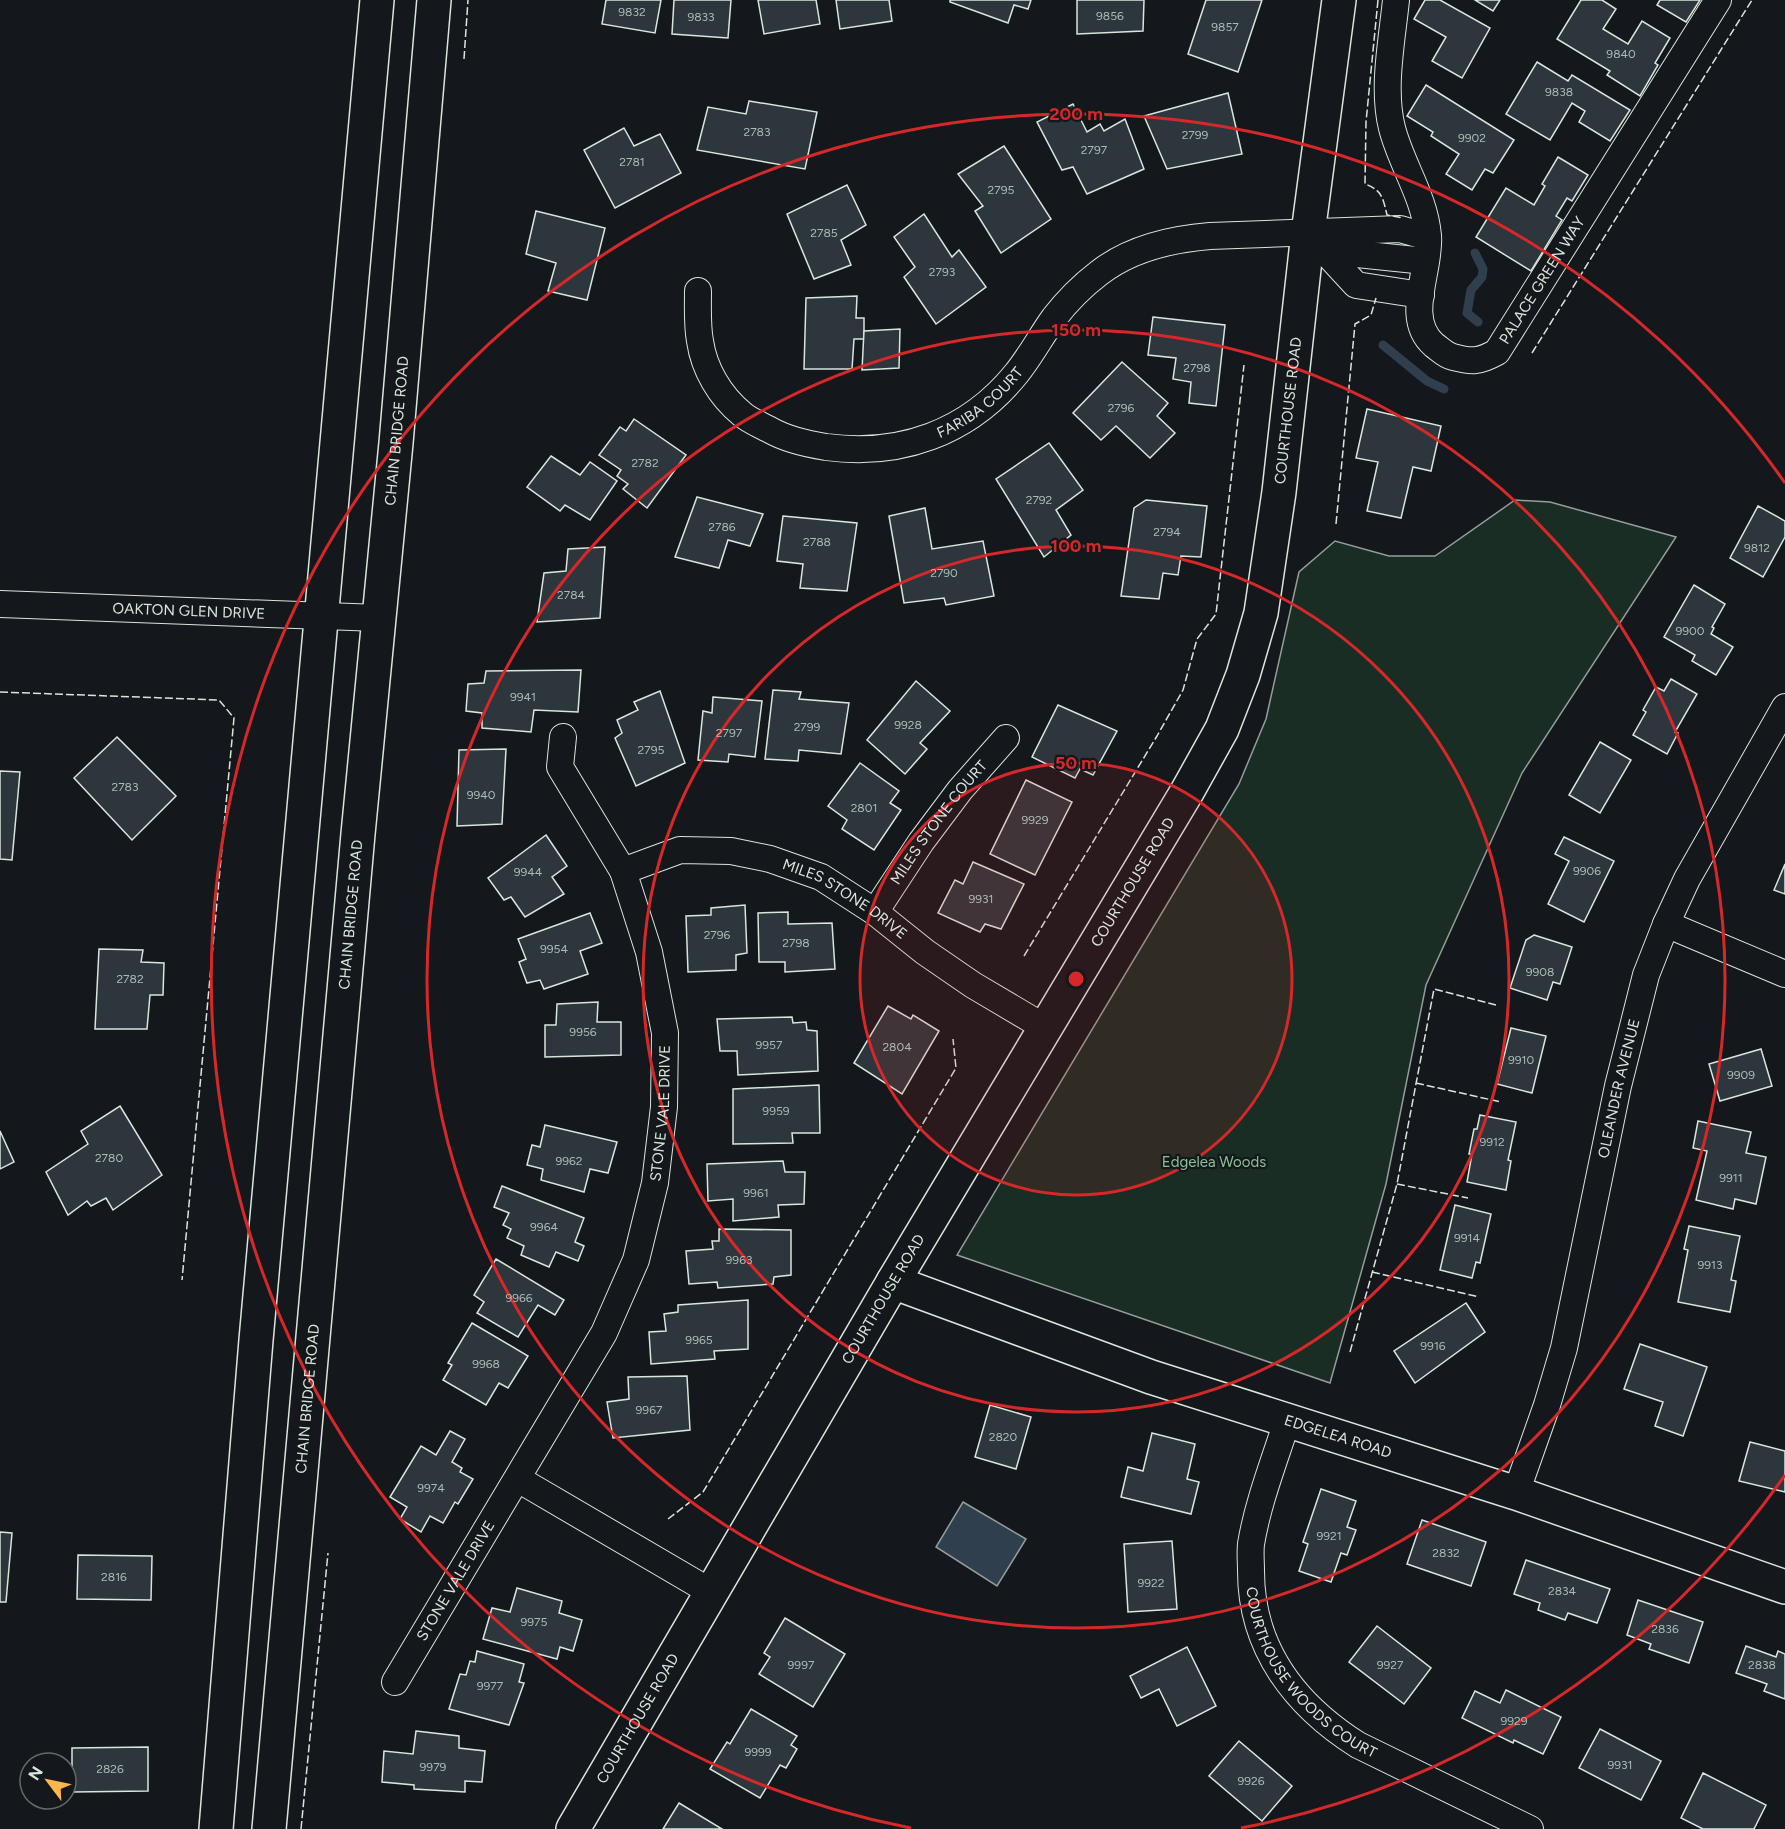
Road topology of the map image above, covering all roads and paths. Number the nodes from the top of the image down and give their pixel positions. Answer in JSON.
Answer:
{"nodes":[{"id":1,"x":377,"y":0,"type":"edge"},
{"id":2,"x":434,"y":0,"type":"edge"},
{"id":3,"x":1339,"y":0,"type":"edge"},
{"id":4,"x":1396,"y":0,"type":"edge"},
{"id":5,"x":1718,"y":0,"type":"edge"},
{"id":6,"x":1308,"y":233,"type":"junction"},
{"id":7,"x":1427,"y":249,"type":"junction"},
{"id":8,"x":698,"y":291,"type":"dead end"},
{"id":9,"x":1420,"y":295,"type":"junction"},
{"id":10,"x":0,"y":604,"type":"edge"},
{"id":11,"x":321,"y":614,"type":"junction"},
{"id":12,"x":379,"y":618,"type":"junction"},
{"id":13,"x":1785,"y":706,"type":"edge"},
{"id":14,"x":563,"y":737,"type":"dead end"},
{"id":15,"x":1006,"y":738,"type":"dead end"},
{"id":16,"x":623,"y":871,"type":"junction"},
{"id":17,"x":875,"y":912,"type":"junction"},
{"id":18,"x":1665,"y":924,"type":"junction"},
{"id":19,"x":1785,"y":974,"type":"edge"},
{"id":20,"x":1044,"y":1027,"type":"junction"},
{"id":21,"x":893,"y":1282,"type":"junction"},
{"id":22,"x":1287,"y":1421,"type":"junction"},
{"id":23,"x":518,"y":1479,"type":"junction"},
{"id":24,"x":1516,"y":1493,"type":"junction"},
{"id":25,"x":1785,"y":1587,"type":"edge"},
{"id":26,"x":711,"y":1592,"type":"junction"},
{"id":27,"x":395,"y":1682,"type":"dead end"},
{"id":28,"x":216,"y":1829,"type":"edge"},
{"id":29,"x":269,"y":1829,"type":"edge"},
{"id":30,"x":573,"y":1829,"type":"edge"},
{"id":31,"x":1530,"y":1829,"type":"edge"}],
"edges":[{"from":1,"to":11,"type":"main road"},
{"from":2,"to":12,"type":"main road","name":"CHAIN BRIDGE ROAD"},
{"from":3,"to":6,"type":"main road","name":"COURTHOUSE ROAD"},
{"from":4,"to":7,"type":"street","name":"PALACE GREEN WAY"},
{"from":5,"to":9,"type":"street","name":"PALACE GREEN WAY"},
{"from":6,"to":7,"type":"street"},
{"from":6,"to":8,"type":"street","name":"FARIBA COURT"},
{"from":6,"to":9,"type":"street"},
{"from":6,"to":20,"type":"main road","name":"COURTHOUSE ROAD"},
{"from":7,"to":9,"type":"street","name":"PALACE GREEN WAY"},
{"from":10,"to":11,"type":"street","name":"OAKTON GLEN DRIVE"},
{"from":11,"to":12,"type":"street","name":"OAKTON GLEN DRIVE"},
{"from":11,"to":28,"type":"main road"},
{"from":12,"to":29,"type":"main road","name":"CHAIN BRIDGE ROAD"},
{"from":13,"to":18,"type":"street","name":"OLEANDER AVENUE"},
{"from":14,"to":16,"type":"street","name":"STONE VALE DRIVE"},
{"from":15,"to":17,"type":"street","name":"MILES STONE COURT"},
{"from":16,"to":17,"type":"street","name":"MILES STONE DRIVE"},
{"from":16,"to":23,"type":"street","name":"STONE VALE DRIVE"},
{"from":17,"to":20,"type":"street","name":"MILES STONE DRIVE"},
{"from":18,"to":19,"type":"street"},
{"from":18,"to":24,"type":"street","name":"OLEANDER AVENUE"},
{"from":20,"to":21,"type":"main road","name":"COURTHOUSE ROAD"},
{"from":21,"to":22,"type":"main road","name":"EDGELEA ROAD"},
{"from":21,"to":26,"type":"main road","name":"COURTHOUSE ROAD"},
{"from":22,"to":24,"type":"main road","name":"EDGELEA ROAD"},
{"from":22,"to":31,"type":"street","name":"COURTHOUSE WOODS COURT"},
{"from":23,"to":26,"type":"street"},
{"from":23,"to":27,"type":"street","name":"STONE VALE DRIVE"},
{"from":24,"to":25,"type":"main road","name":"EDGELEA ROAD"},
{"from":26,"to":30,"type":"main road","name":"COURTHOUSE ROAD"}]}
